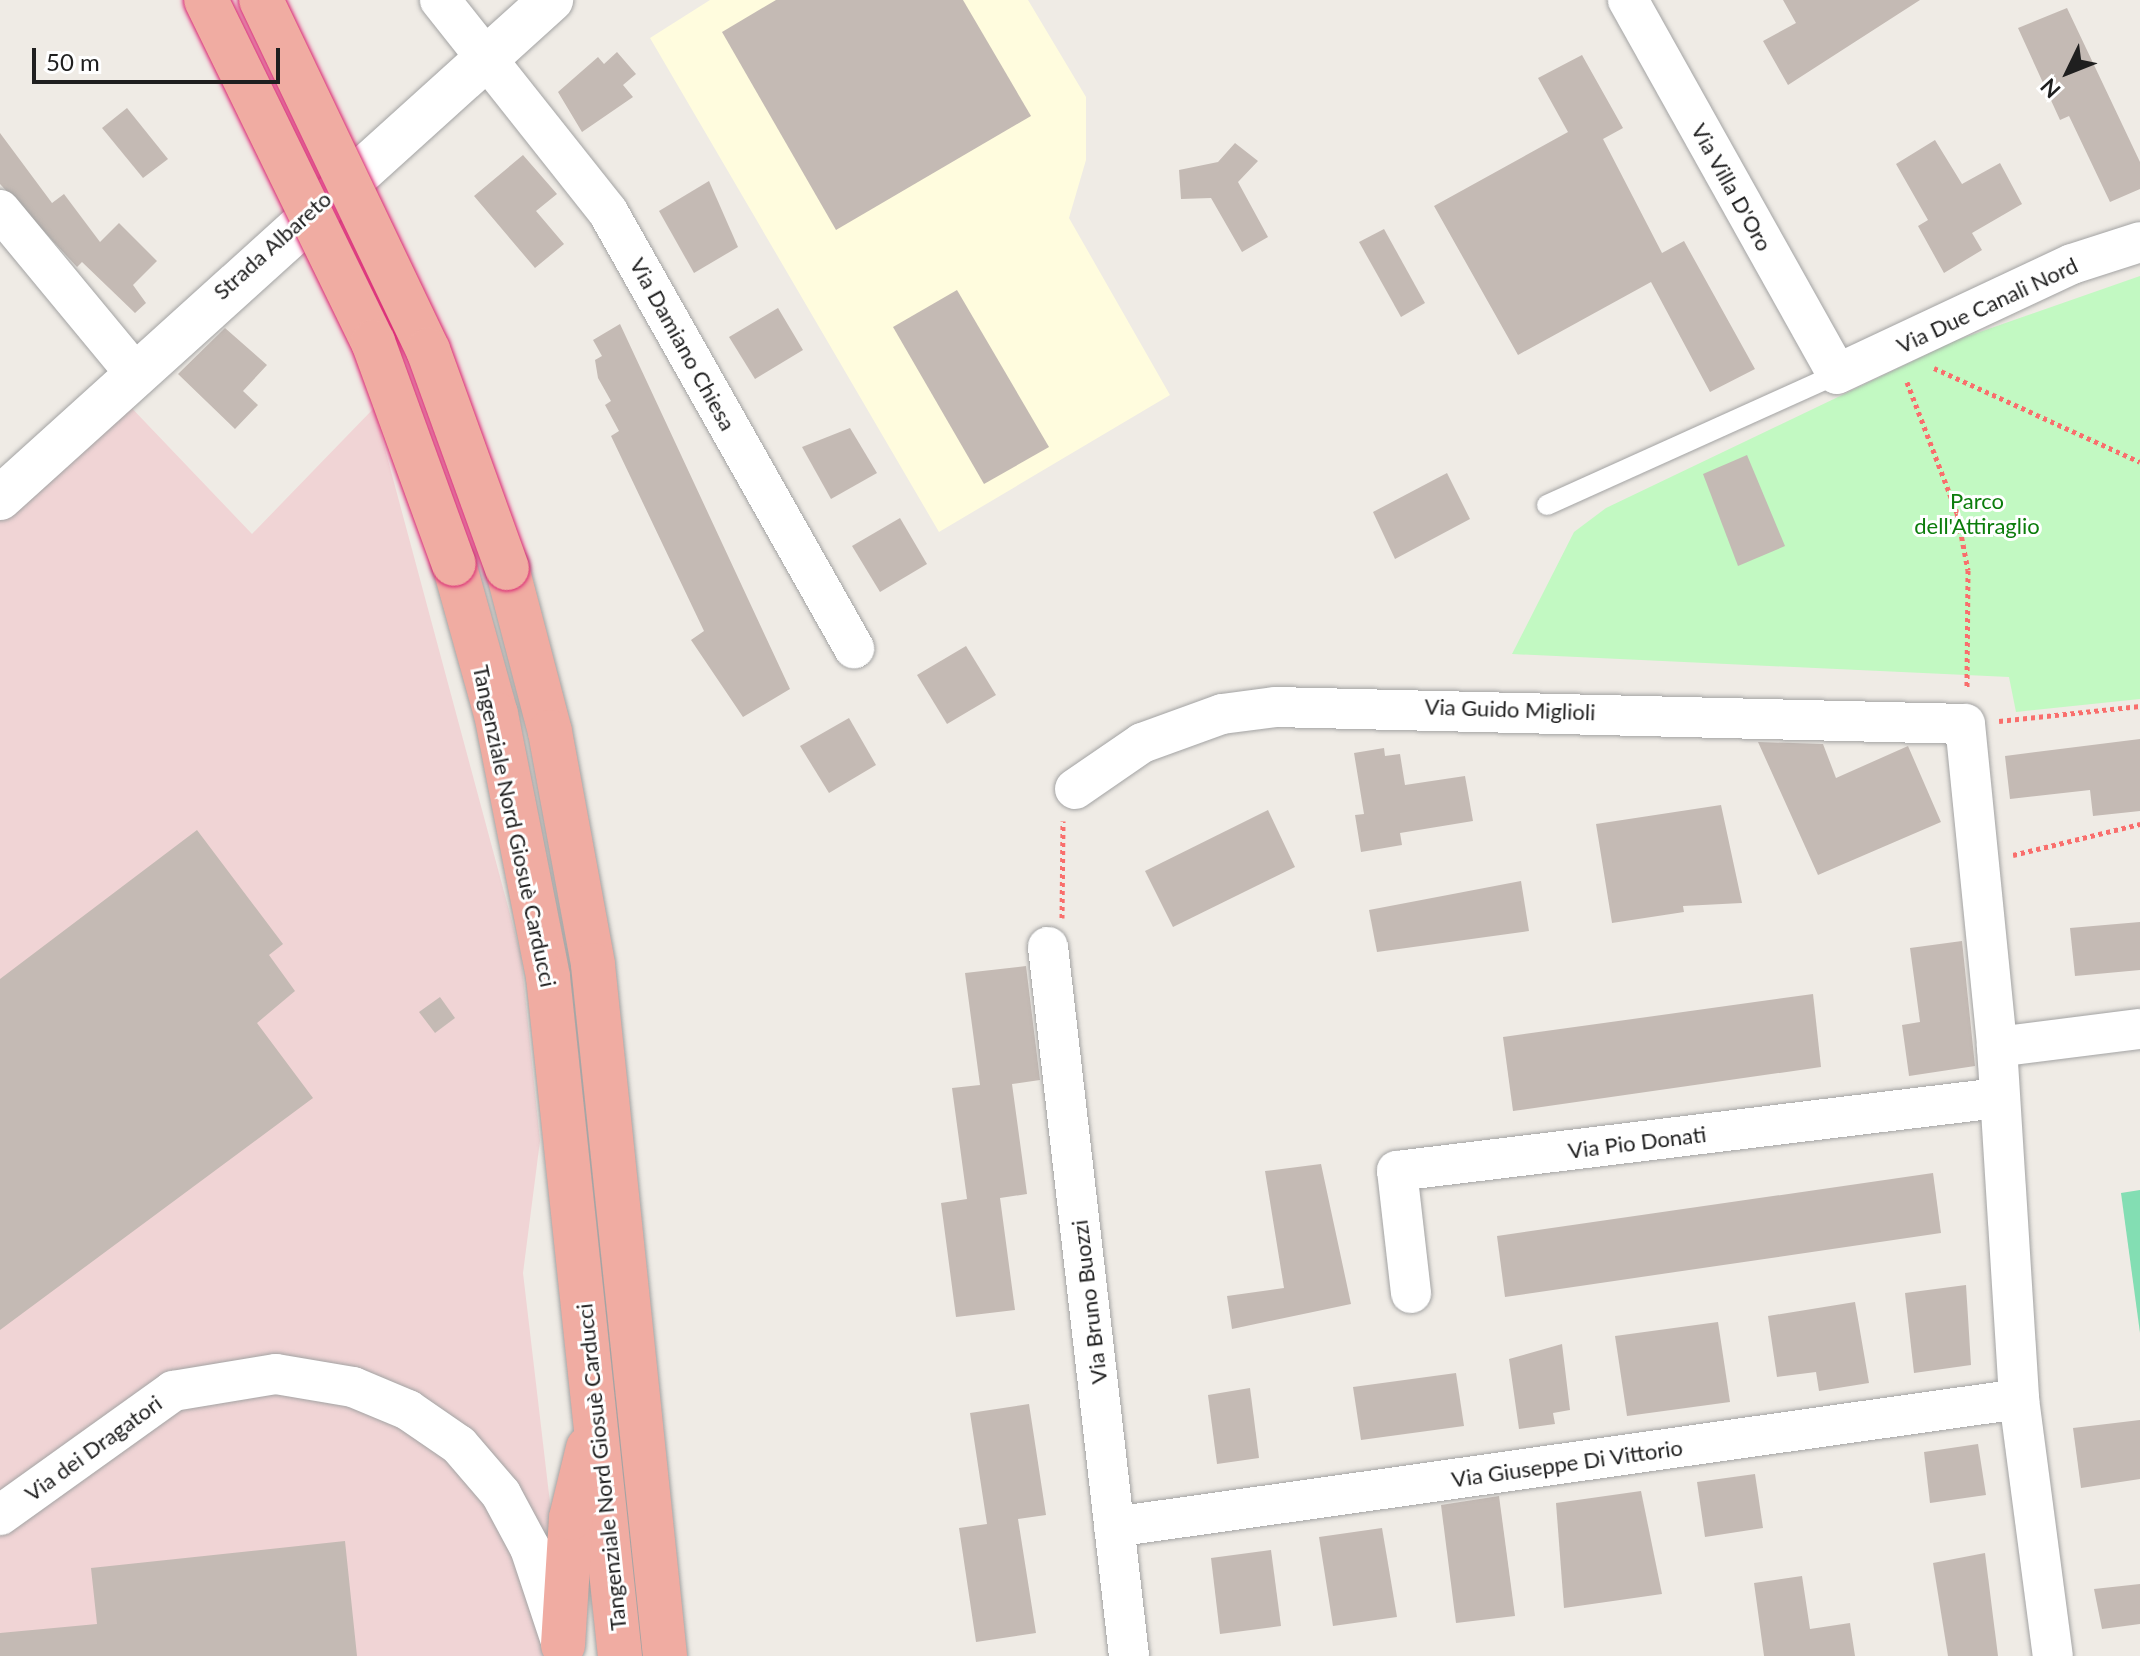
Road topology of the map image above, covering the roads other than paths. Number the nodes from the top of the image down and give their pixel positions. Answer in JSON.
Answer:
{"nodes":[{"id":1,"x":206,"y":0,"type":"edge"},
{"id":2,"x":261,"y":0,"type":"edge"},
{"id":3,"x":440,"y":0,"type":"edge"},
{"id":4,"x":551,"y":0,"type":"edge"},
{"id":5,"x":1628,"y":0,"type":"edge"},
{"id":6,"x":486,"y":57,"type":"junction"},
{"id":7,"x":0,"y":210,"type":"edge"},
{"id":8,"x":2140,"y":242,"type":"edge"},
{"id":9,"x":133,"y":371,"type":"junction"},
{"id":10,"x":1837,"y":374,"type":"junction"},
{"id":11,"x":0,"y":498,"type":"edge"},
{"id":12,"x":1547,"y":505,"type":"dead end"},
{"id":13,"x":854,"y":648,"type":"dead end"},
{"id":14,"x":1075,"y":789,"type":"road end"},
{"id":15,"x":1048,"y":947,"type":"road end"},
{"id":16,"x":2140,"y":1029,"type":"edge"},
{"id":17,"x":1997,"y":1047,"type":"junction"},
{"id":18,"x":1998,"y":1098,"type":"junction"},
{"id":19,"x":1411,"y":1293,"type":"dead end"},
{"id":20,"x":2019,"y":1399,"type":"junction"},
{"id":21,"x":595,"y":1414,"type":"junction"},
{"id":22,"x":0,"y":1515,"type":"edge"},
{"id":23,"x":1114,"y":1527,"type":"junction"},
{"id":24,"x":563,"y":1651,"type":"edge"},
{"id":25,"x":620,"y":1656,"type":"edge"},
{"id":26,"x":665,"y":1656,"type":"edge"},
{"id":27,"x":1129,"y":1656,"type":"edge"},
{"id":28,"x":2053,"y":1656,"type":"edge"}],
"edges":[{"from":1,"to":21,"type":"highway","name":"Tangenziale Nord Giosuè Carducci","bridge":true},
{"from":2,"to":26,"type":"highway","name":"Tangenziale Nord Giosuè Carducci","bridge":true},
{"from":3,"to":6,"type":"street","name":"Via Damiano Chiesa"},
{"from":4,"to":6,"type":"street","name":"Strada Albareto"},
{"from":5,"to":10,"type":"street","name":"Via Villa D'Oro"},
{"from":6,"to":9,"type":"street","name":"Strada Albareto"},
{"from":6,"to":13,"type":"street","name":"Via Damiano Chiesa"},
{"from":7,"to":9,"type":"street"},
{"from":8,"to":10,"type":"street","name":"Via Due Canali Nord"},
{"from":9,"to":11,"type":"street","name":"Strada Albareto"},
{"from":10,"to":12,"type":"lane"},
{"from":14,"to":17,"type":"street","name":"Via Guido Miglioli"},
{"from":15,"to":23,"type":"street","name":"Via Bruno Buozzi"},
{"from":16,"to":17,"type":"street"},
{"from":17,"to":18,"type":"street"},
{"from":18,"to":19,"type":"street","name":"Via Pio Donati"},
{"from":18,"to":20,"type":"street"},
{"from":20,"to":23,"type":"street","name":"Via Giuseppe Di Vittorio"},
{"from":20,"to":28,"type":"street"},
{"from":21,"to":24,"type":"highway"},
{"from":21,"to":25,"type":"highway","name":"Tangenziale Nord Giosuè Carducci"},
{"from":22,"to":24,"type":"street","name":"Via dei Dragatori"},
{"from":23,"to":27,"type":"street","name":"Via Bruno Buozzi"}]}
